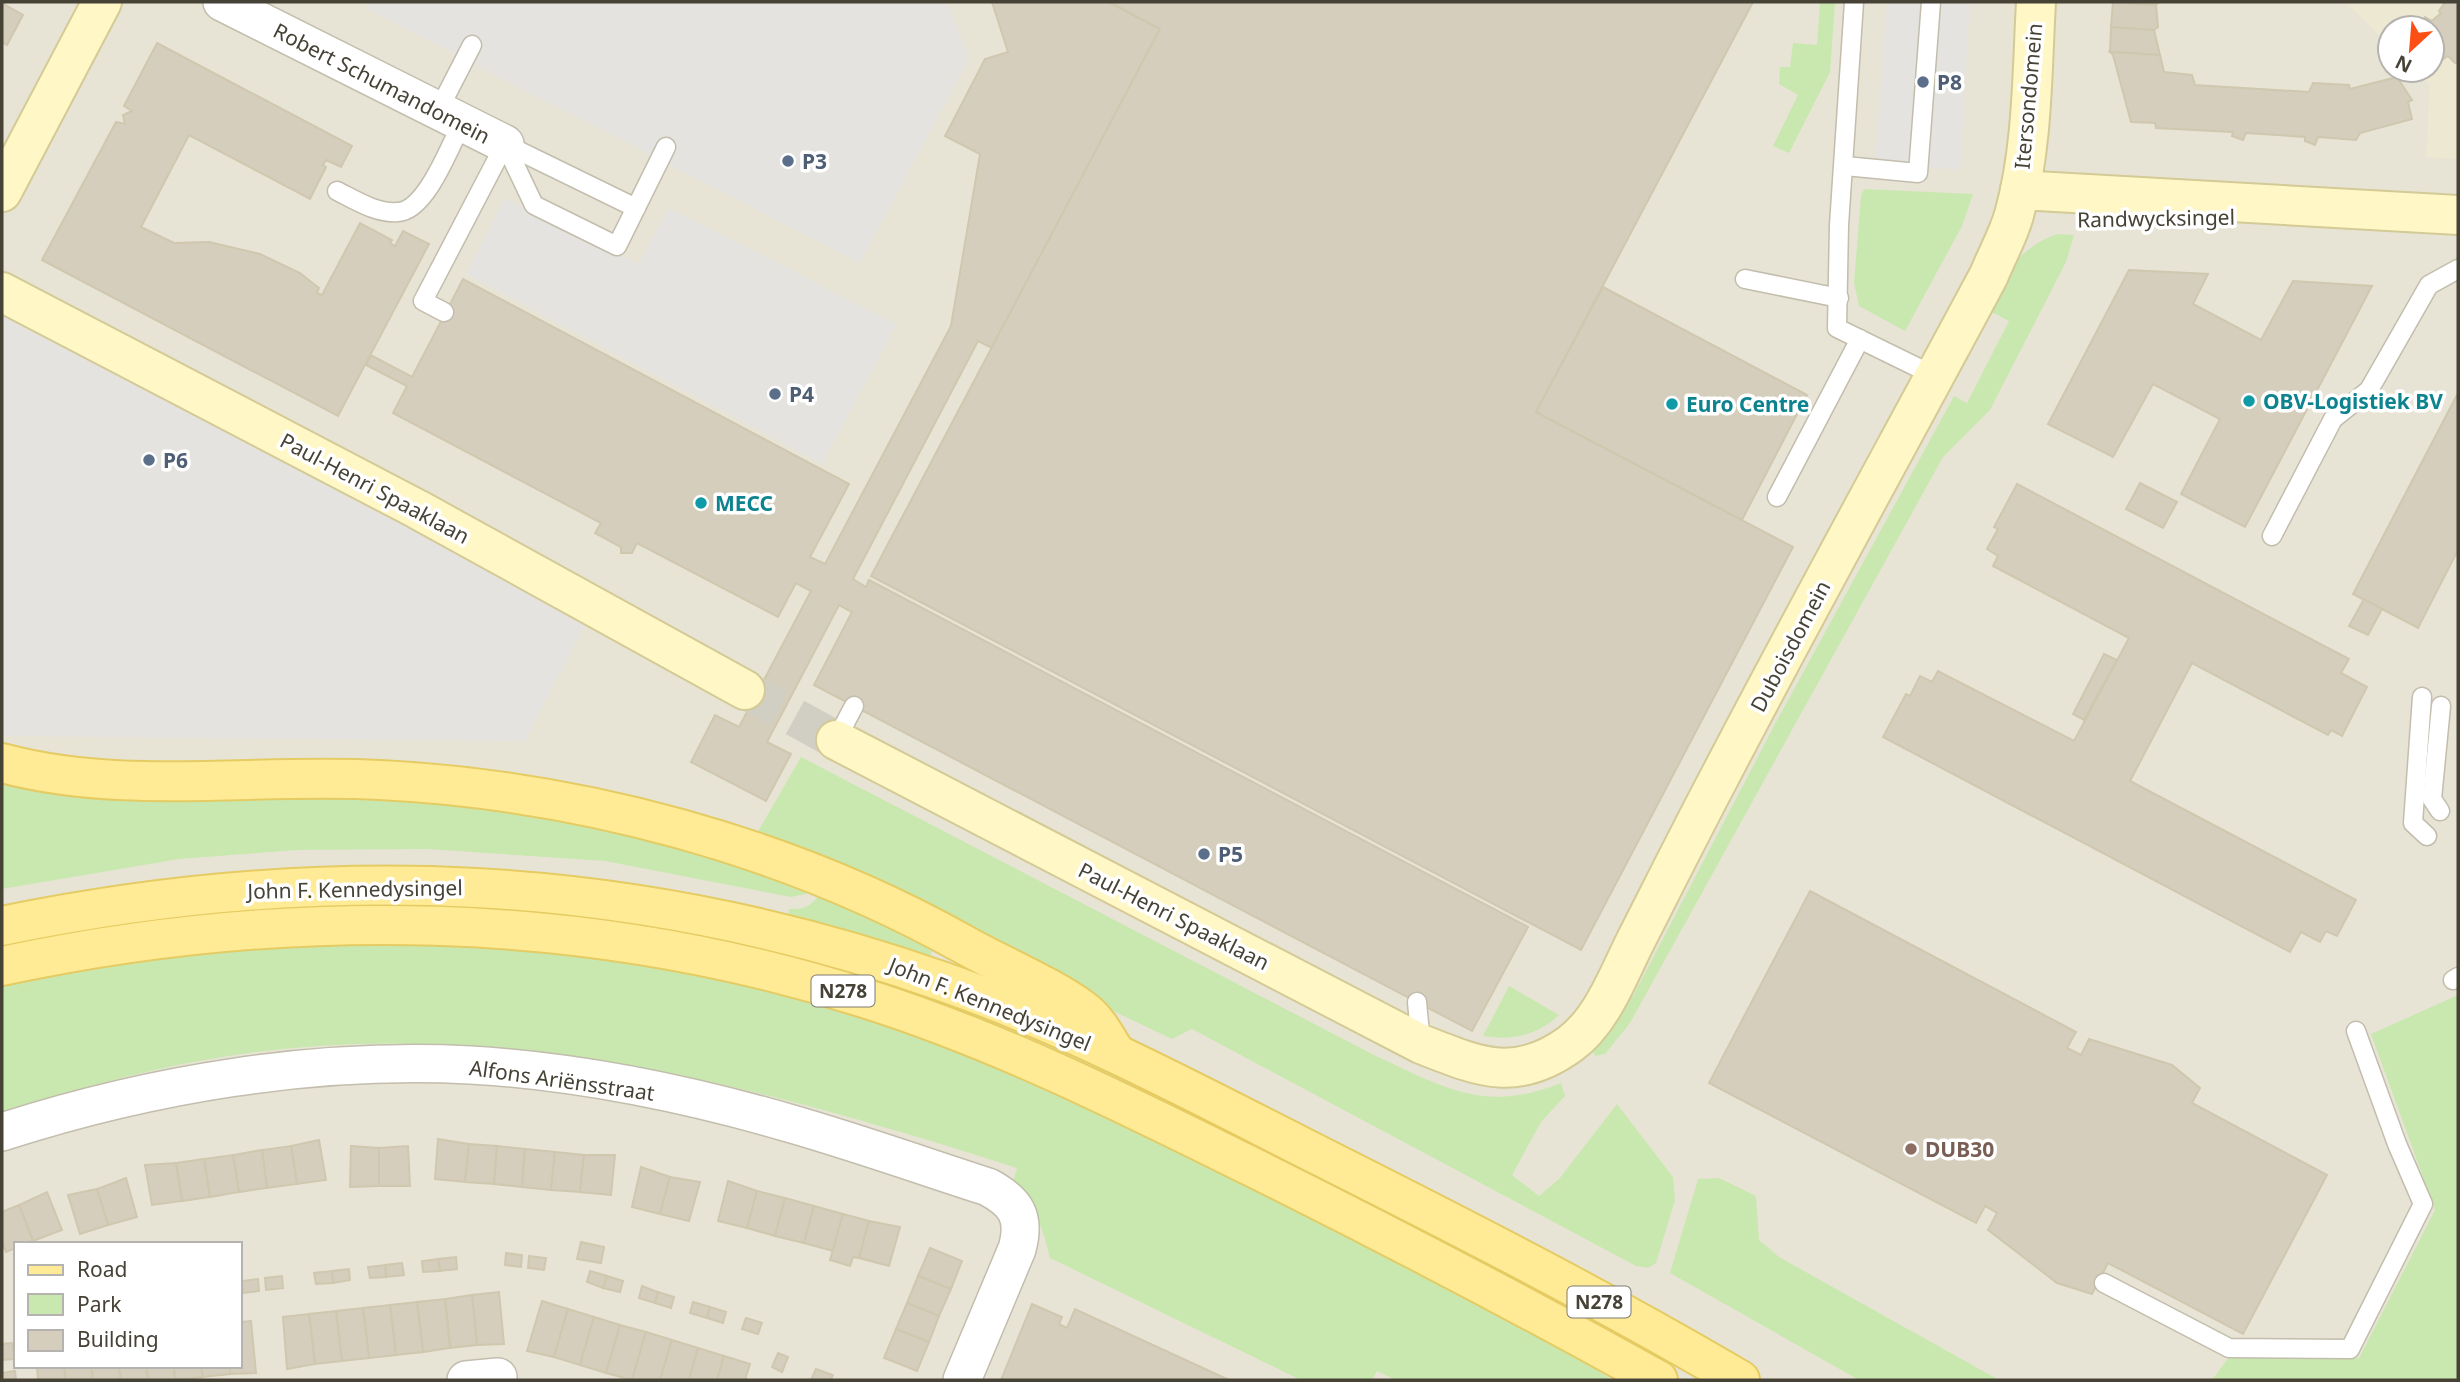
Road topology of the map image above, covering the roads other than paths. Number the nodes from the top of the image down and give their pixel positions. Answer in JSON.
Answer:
{"nodes":[{"id":1,"x":102,"y":2,"type":"edge"},
{"id":2,"x":222,"y":2,"type":"edge"},
{"id":3,"x":1854,"y":2,"type":"edge"},
{"id":4,"x":1931,"y":2,"type":"edge"},
{"id":5,"x":2036,"y":2,"type":"edge"},
{"id":6,"x":472,"y":45,"type":"dead end"},
{"id":7,"x":450,"y":117,"type":"junction"},
{"id":8,"x":505,"y":144,"type":"junction"},
{"id":9,"x":666,"y":147,"type":"dead end"},
{"id":10,"x":1845,"y":166,"type":"junction"},
{"id":11,"x":337,"y":191,"type":"dead end"},
{"id":12,"x":2,"y":192,"type":"edge"},
{"id":13,"x":2017,"y":204,"type":"junction"},
{"id":14,"x":636,"y":208,"type":"junction"},
{"id":15,"x":2458,"y":215,"type":"edge"},
{"id":16,"x":2458,"y":269,"type":"edge"},
{"id":17,"x":1745,"y":279,"type":"dead end"},
{"id":18,"x":2,"y":292,"type":"edge"},
{"id":19,"x":1839,"y":298,"type":"junction"},
{"id":20,"x":444,"y":312,"type":"dead end"},
{"id":21,"x":1860,"y":339,"type":"junction"},
{"id":22,"x":1935,"y":376,"type":"junction"},
{"id":23,"x":1777,"y":498,"type":"dead end"},
{"id":24,"x":2272,"y":536,"type":"dead end"},
{"id":25,"x":745,"y":690,"type":"tunnel mouth"},
{"id":26,"x":854,"y":706,"type":"dead end"},
{"id":27,"x":2441,"y":706,"type":"junction"},
{"id":28,"x":2458,"y":715,"type":"edge"},
{"id":29,"x":836,"y":740,"type":"joint"},
{"id":30,"x":2,"y":763,"type":"edge"},
{"id":31,"x":2440,"y":811,"type":"dead end"},
{"id":32,"x":2427,"y":836,"type":"dead end"},
{"id":33,"x":2,"y":926,"type":"edge"},
{"id":34,"x":2,"y":966,"type":"edge"},
{"id":35,"x":1417,"y":1002,"type":"dead end"},
{"id":36,"x":2356,"y":1031,"type":"dead end"},
{"id":37,"x":1421,"y":1044,"type":"junction"},
{"id":38,"x":1117,"y":1055,"type":"junction"},
{"id":39,"x":1521,"y":1068,"type":"joint"},
{"id":40,"x":2,"y":1132,"type":"edge"},
{"id":41,"x":2104,"y":1283,"type":"dead end"},
{"id":42,"x":962,"y":1380,"type":"edge"},
{"id":43,"x":1658,"y":1380,"type":"edge"},
{"id":44,"x":1740,"y":1380,"type":"edge"}],
"edges":[{"from":1,"to":12,"type":"street"},
{"from":2,"to":7,"type":"street","name":"Robert Schumandomein"},
{"from":3,"to":10,"type":"lane"},
{"from":4,"to":10,"type":"lane"},
{"from":5,"to":13,"type":"street","name":"Itersondomein"},
{"from":6,"to":7,"type":"lane"},
{"from":7,"to":8,"type":"street","name":"Robert Schumandomein"},
{"from":7,"to":11,"type":"lane"},
{"from":8,"to":14,"type":"lane"},
{"from":8,"to":14,"type":"lane"},
{"from":8,"to":20,"type":"lane"},
{"from":9,"to":14,"type":"lane"},
{"from":10,"to":19,"type":"lane"},
{"from":13,"to":15,"type":"street","name":"Randwycksingel"},
{"from":13,"to":22,"type":"street","name":"Duboisdomein"},
{"from":16,"to":24,"type":"lane"},
{"from":17,"to":19,"type":"lane"},
{"from":18,"to":25,"type":"street","name":"Paul-Henri Spaaklaan"},
{"from":19,"to":21,"type":"lane"},
{"from":21,"to":22,"type":"lane"},
{"from":21,"to":23,"type":"lane"},
{"from":22,"to":39,"type":"street","name":"Duboisdomein"},
{"from":26,"to":29,"type":"lane"},
{"from":27,"to":28,"type":"lane"},
{"from":27,"to":31,"type":"lane"},
{"from":27,"to":32,"type":"lane"},
{"from":29,"to":37,"type":"street","name":"Paul-Henri Spaaklaan"},
{"from":30,"to":38,"type":"main road"},
{"from":33,"to":38,"type":"main road","name":"John F. Kennedysingel","number":"N278"},
{"from":34,"to":43,"type":"main road","name":"John F. Kennedysingel","number":"N278"},
{"from":35,"to":37,"type":"lane"},
{"from":36,"to":41,"type":"lane"},
{"from":37,"to":39,"type":"street","name":"Paul-Henri Spaaklaan"},
{"from":38,"to":44,"type":"main road","name":"John F. Kennedysingel","number":"N278"},
{"from":40,"to":42,"type":"street","name":"Alfons Ariënsstraat"}]}
